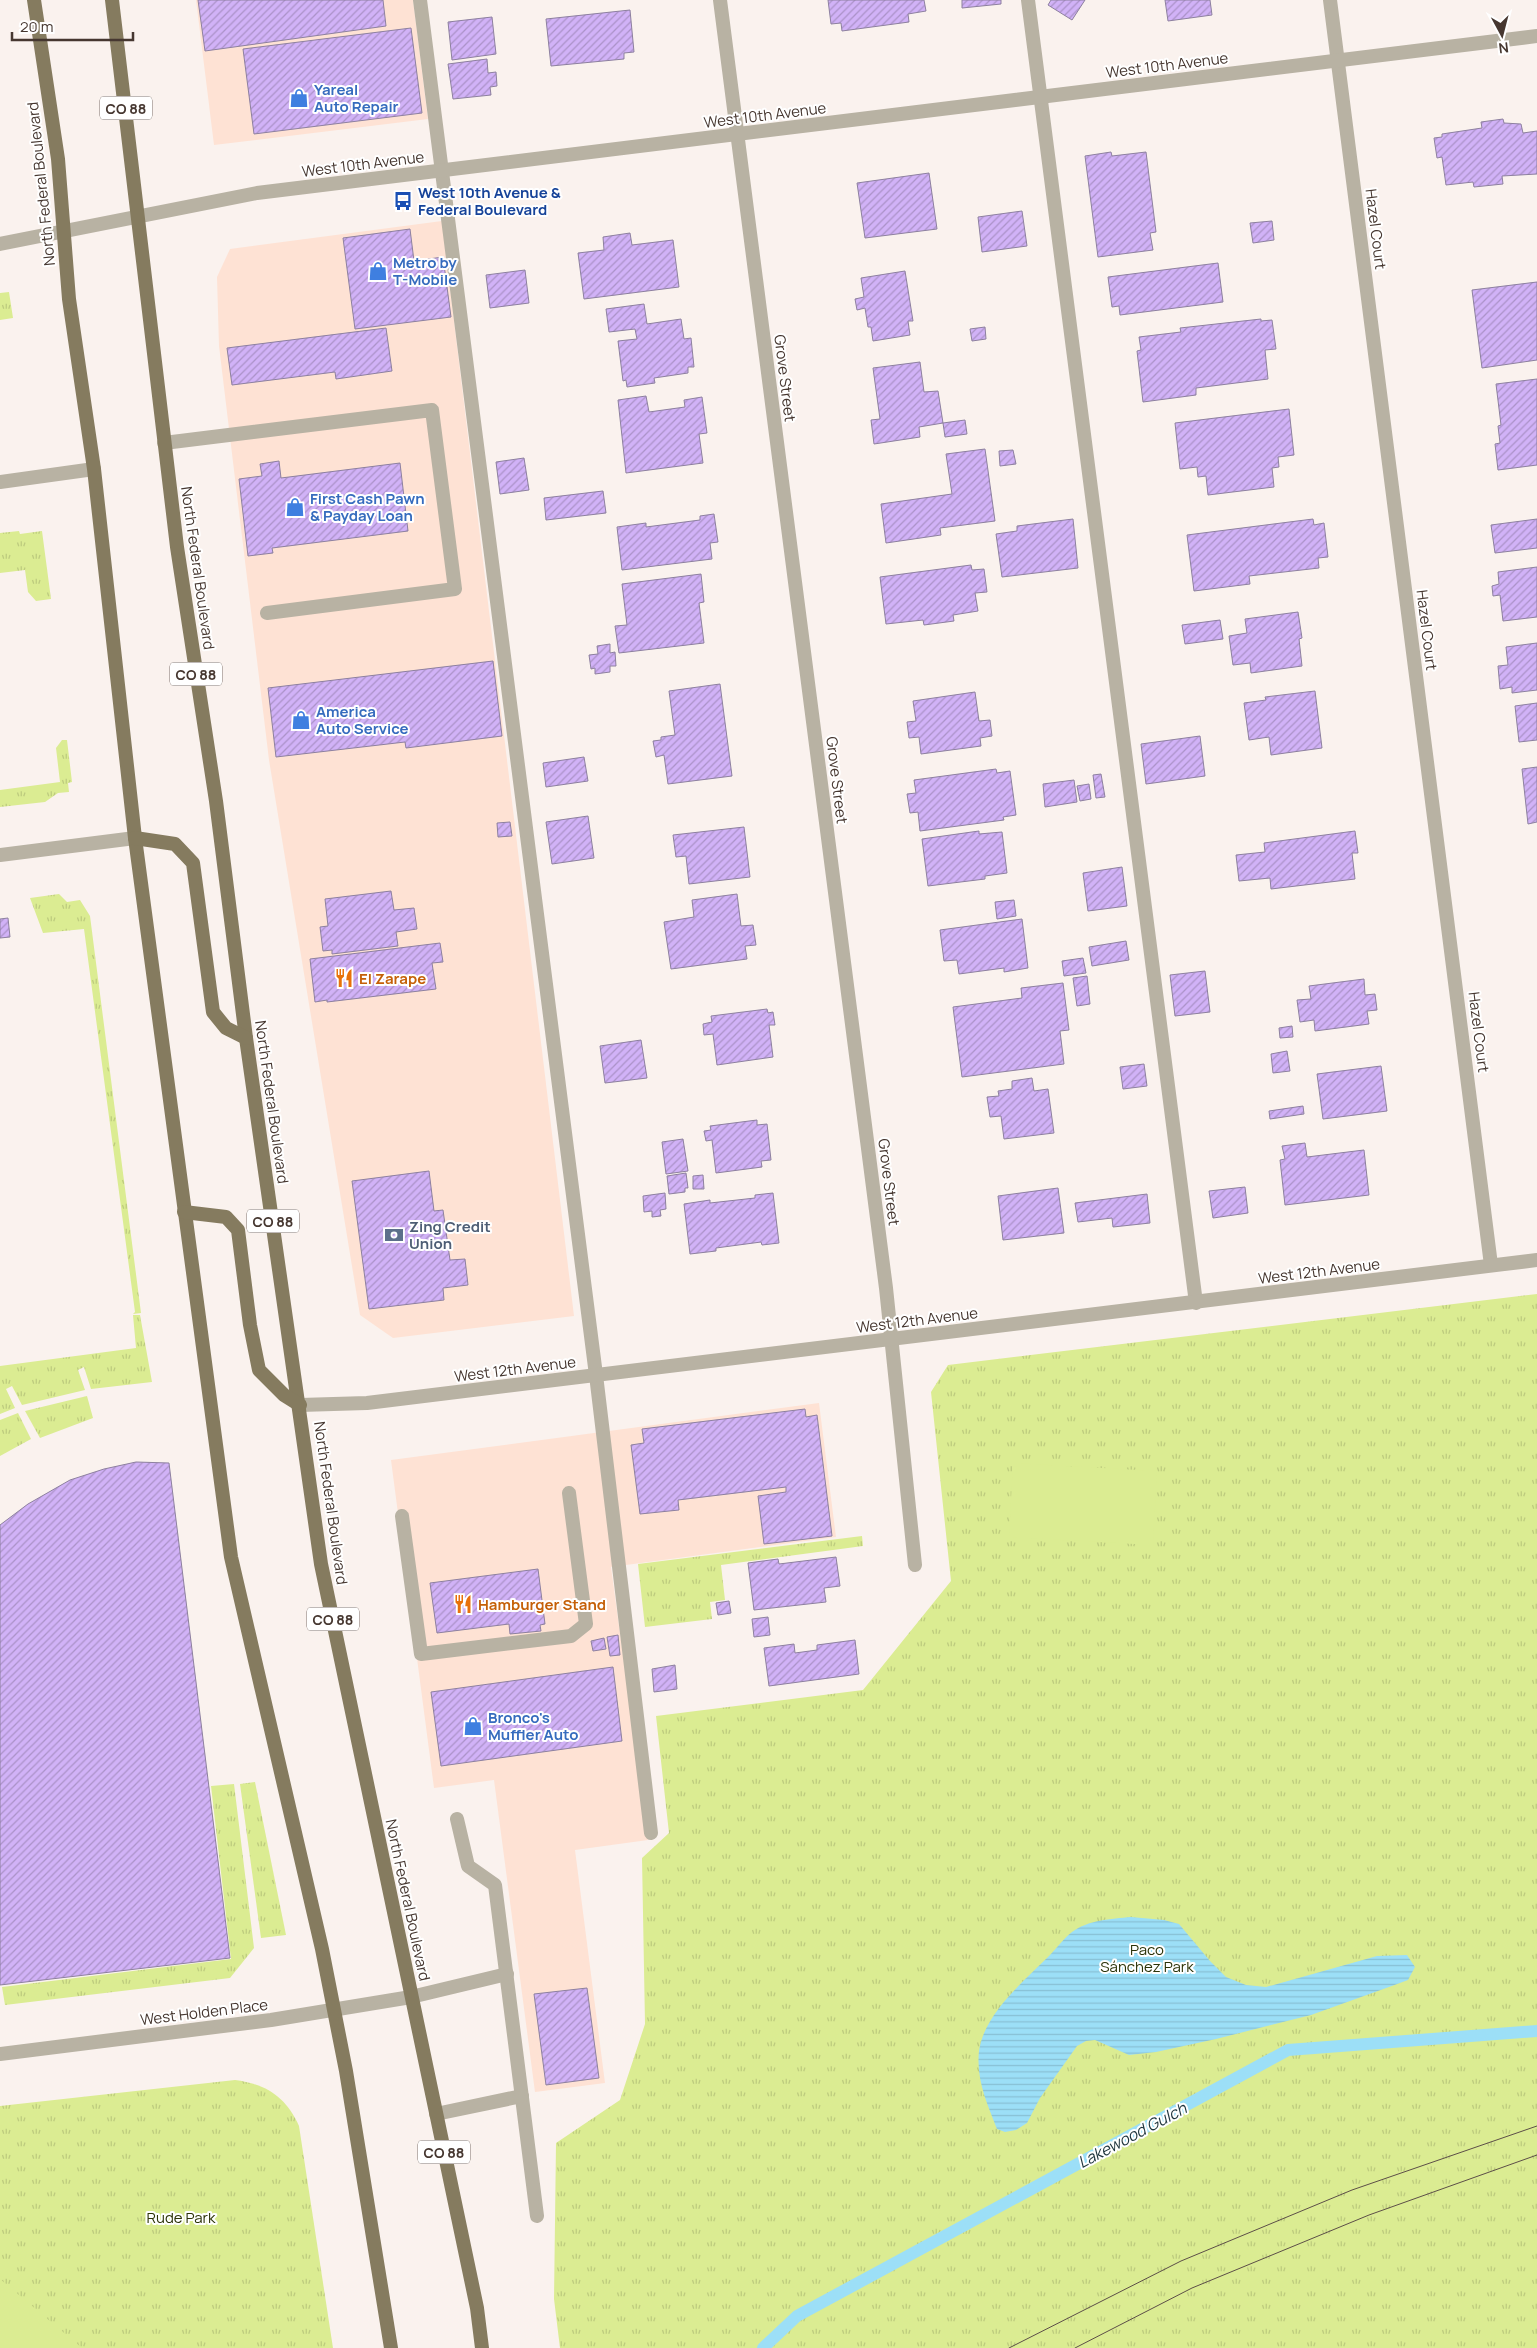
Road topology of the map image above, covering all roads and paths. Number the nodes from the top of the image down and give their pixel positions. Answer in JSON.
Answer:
{"nodes":[{"id":1,"x":34,"y":0,"type":"edge"},
{"id":2,"x":112,"y":0,"type":"edge"},
{"id":3,"x":420,"y":0,"type":"edge"},
{"id":4,"x":720,"y":0,"type":"edge"},
{"id":5,"x":1028,"y":0,"type":"edge"},
{"id":6,"x":1330,"y":0,"type":"edge"},
{"id":7,"x":1537,"y":36,"type":"edge"},
{"id":8,"x":1338,"y":60,"type":"junction"},
{"id":9,"x":1040,"y":97,"type":"junction"},
{"id":10,"x":737,"y":135,"type":"junction"},
{"id":11,"x":442,"y":171,"type":"junction"},
{"id":12,"x":139,"y":217,"type":"junction"},
{"id":13,"x":63,"y":232,"type":"junction"},
{"id":14,"x":0,"y":244,"type":"edge"},
{"id":15,"x":164,"y":443,"type":"junction"},
{"id":16,"x":94,"y":469,"type":"junction"},
{"id":17,"x":0,"y":482,"type":"edge"},
{"id":18,"x":266,"y":613,"type":"dead end"},
{"id":19,"x":135,"y":838,"type":"junction"},
{"id":20,"x":0,"y":855,"type":"edge"},
{"id":21,"x":246,"y":1038,"type":"junction"},
{"id":22,"x":184,"y":1212,"type":"junction"},
{"id":23,"x":1537,"y":1260,"type":"edge"},
{"id":24,"x":1491,"y":1265,"type":"junction"},
{"id":25,"x":1196,"y":1303,"type":"junction"},
{"id":26,"x":891,"y":1340,"type":"junction"},
{"id":27,"x":596,"y":1375,"type":"junction"},
{"id":28,"x":300,"y":1405,"type":"junction"},
{"id":29,"x":569,"y":1493,"type":"dead end"},
{"id":30,"x":402,"y":1516,"type":"dead end"},
{"id":31,"x":915,"y":1565,"type":"dead end"},
{"id":32,"x":457,"y":1819,"type":"dead end"},
{"id":33,"x":651,"y":1833,"type":"dead end"},
{"id":34,"x":507,"y":1974,"type":"junction"},
{"id":35,"x":412,"y":1997,"type":"junction"},
{"id":36,"x":334,"y":2010,"type":"junction"},
{"id":37,"x":0,"y":2054,"type":"edge"},
{"id":38,"x":522,"y":2096,"type":"junction"},
{"id":39,"x":436,"y":2114,"type":"junction"},
{"id":40,"x":537,"y":2216,"type":"dead end"},
{"id":41,"x":391,"y":2348,"type":"edge"},
{"id":42,"x":482,"y":2348,"type":"edge"}],
"edges":[{"from":1,"to":13,"type":"main road","name":"North Federal Boulevard"},
{"from":2,"to":12,"type":"main road","name":"North Federal Boulevard","number":"CO 88"},
{"from":3,"to":11,"type":"street"},
{"from":4,"to":10,"type":"street","name":"Grove Street"},
{"from":5,"to":9,"type":"street"},
{"from":6,"to":8,"type":"street","name":"Hazel Court"},
{"from":7,"to":8,"type":"street","name":"West 10th Avenue"},
{"from":8,"to":9,"type":"street","name":"West 10th Avenue"},
{"from":8,"to":24,"type":"street","name":"Hazel Court"},
{"from":9,"to":10,"type":"street","name":"West 10th Avenue"},
{"from":9,"to":25,"type":"street"},
{"from":10,"to":11,"type":"street","name":"West 10th Avenue"},
{"from":10,"to":26,"type":"street","name":"Grove Street"},
{"from":11,"to":12,"type":"street","name":"West 10th Avenue"},
{"from":11,"to":27,"type":"street"},
{"from":12,"to":13,"type":"street","name":"West 10th Avenue"},
{"from":12,"to":15,"type":"main road","name":"North Federal Boulevard","number":"CO 88"},
{"from":13,"to":14,"type":"street","name":"West 10th Avenue"},
{"from":13,"to":16,"type":"main road","name":"North Federal Boulevard"},
{"from":15,"to":18,"type":"street"},
{"from":15,"to":21,"type":"main road","name":"North Federal Boulevard","number":"CO 88"},
{"from":16,"to":17,"type":"street"},
{"from":16,"to":19,"type":"main road","name":"North Federal Boulevard"},
{"from":19,"to":20,"type":"street"},
{"from":19,"to":21,"type":"main road"},
{"from":19,"to":22,"type":"main road","name":"North Federal Boulevard"},
{"from":21,"to":28,"type":"main road","name":"North Federal Boulevard","number":"CO 88"},
{"from":22,"to":28,"type":"main road"},
{"from":22,"to":36,"type":"main road","name":"North Federal Boulevard"},
{"from":23,"to":24,"type":"street","name":"West 12th Avenue"},
{"from":24,"to":25,"type":"street","name":"West 12th Avenue"},
{"from":25,"to":26,"type":"street","name":"West 12th Avenue"},
{"from":26,"to":27,"type":"street","name":"West 12th Avenue"},
{"from":26,"to":31,"type":"street","name":"Grove Street"},
{"from":27,"to":28,"type":"street","name":"West 12th Avenue"},
{"from":27,"to":33,"type":"street"},
{"from":28,"to":35,"type":"main road","name":"North Federal Boulevard","number":"CO 88"},
{"from":29,"to":30,"type":"street"},
{"from":32,"to":34,"type":"street"},
{"from":34,"to":35,"type":"street","name":"West Holden Place"},
{"from":34,"to":38,"type":"street"},
{"from":35,"to":36,"type":"street","name":"West Holden Place"},
{"from":35,"to":39,"type":"main road","name":"North Federal Boulevard","number":"CO 88"},
{"from":36,"to":37,"type":"street","name":"West Holden Place"},
{"from":36,"to":41,"type":"main road","name":"North Federal Boulevard"},
{"from":38,"to":39,"type":"street"},
{"from":38,"to":40,"type":"street"},
{"from":39,"to":42,"type":"main road","name":"North Federal Boulevard","number":"CO 88"}]}
